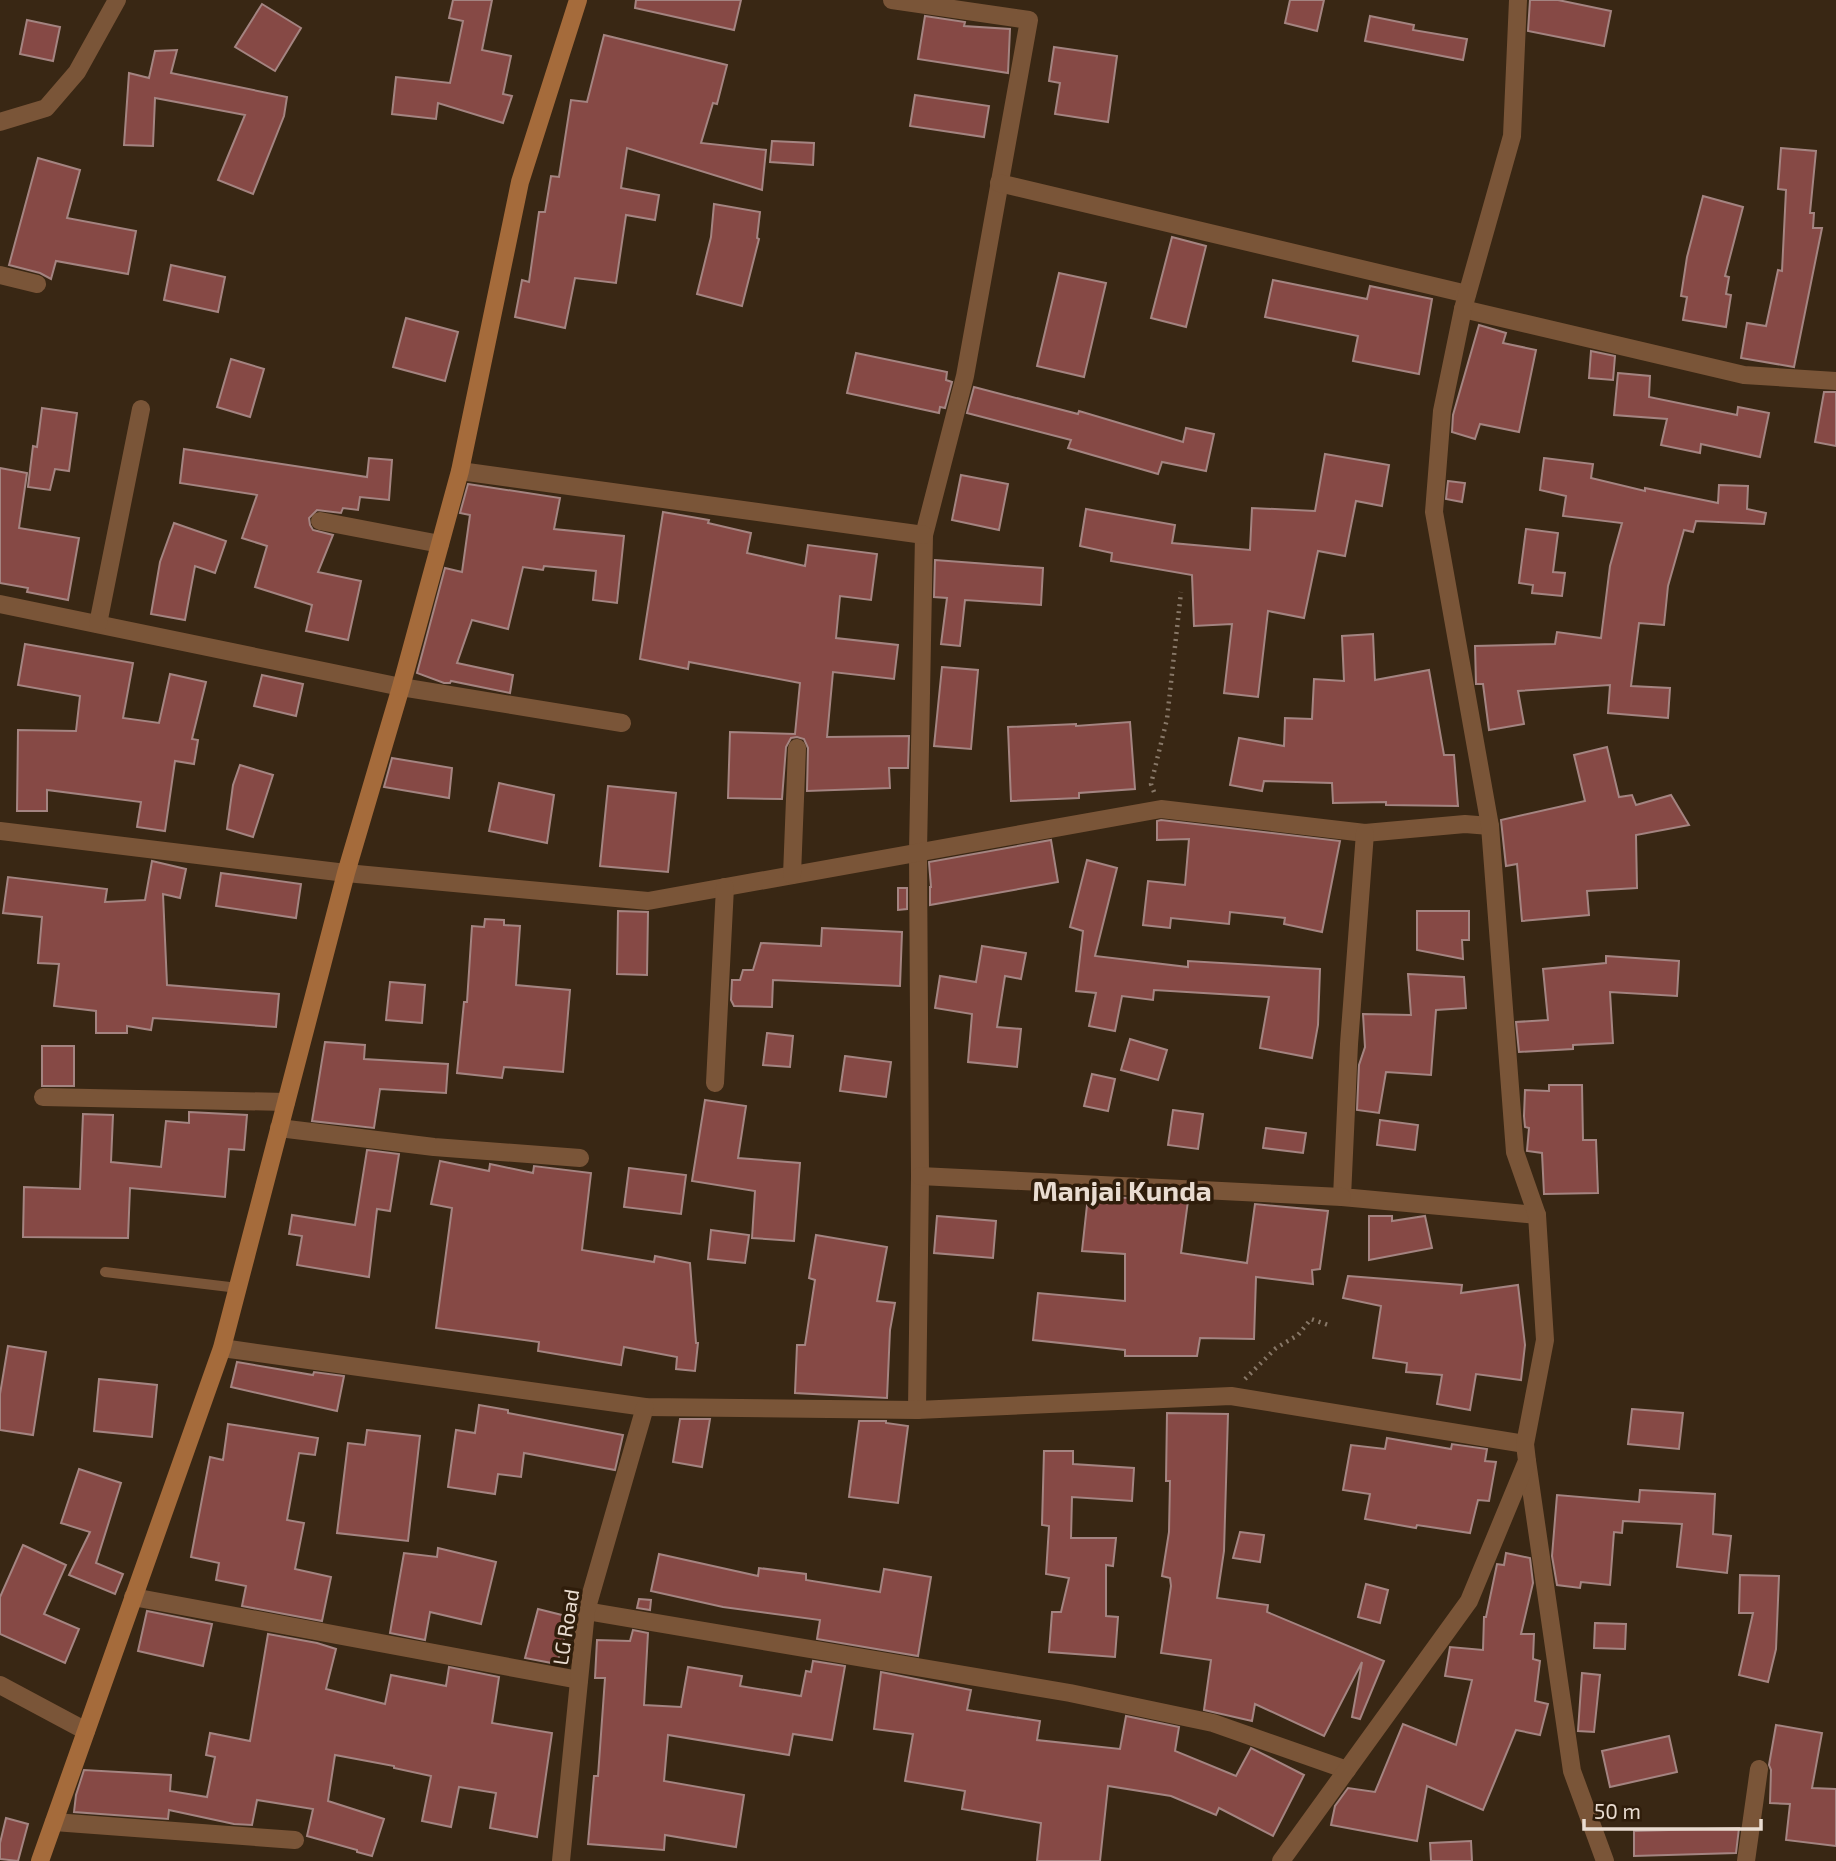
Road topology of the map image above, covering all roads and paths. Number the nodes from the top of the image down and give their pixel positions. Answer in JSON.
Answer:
{"nodes":[{"id":1,"x":117,"y":0,"type":"edge"},
{"id":2,"x":578,"y":0,"type":"edge"},
{"id":3,"x":892,"y":0,"type":"edge"},
{"id":4,"x":1518,"y":0,"type":"edge"},
{"id":5,"x":0,"y":122,"type":"edge"},
{"id":6,"x":999,"y":183,"type":"junction"},
{"id":7,"x":0,"y":275,"type":"edge"},
{"id":8,"x":37,"y":284,"type":"dead end"},
{"id":9,"x":1465,"y":302,"type":"junction"},
{"id":10,"x":1836,"y":381,"type":"edge"},
{"id":11,"x":141,"y":409,"type":"dead end"},
{"id":12,"x":460,"y":471,"type":"junction"},
{"id":13,"x":320,"y":521,"type":"dead end"},
{"id":14,"x":925,"y":535,"type":"junction"},
{"id":15,"x":440,"y":544,"type":"junction"},
{"id":16,"x":1181,"y":592,"type":"dead end"},
{"id":17,"x":0,"y":604,"type":"edge"},
{"id":18,"x":98,"y":624,"type":"junction"},
{"id":19,"x":401,"y":687,"type":"junction"},
{"id":20,"x":622,"y":723,"type":"dead end"},
{"id":21,"x":797,"y":748,"type":"dead end"},
{"id":22,"x":1161,"y":809,"type":"junction"},
{"id":23,"x":1490,"y":826,"type":"junction"},
{"id":24,"x":0,"y":831,"type":"edge"},
{"id":25,"x":1365,"y":832,"type":"junction"},
{"id":26,"x":918,"y":852,"type":"junction"},
{"id":27,"x":346,"y":873,"type":"junction"},
{"id":28,"x":792,"y":875,"type":"junction"},
{"id":29,"x":725,"y":887,"type":"junction"},
{"id":30,"x":715,"y":1083,"type":"dead end"},
{"id":31,"x":43,"y":1097,"type":"dead end"},
{"id":32,"x":286,"y":1102,"type":"junction"},
{"id":33,"x":279,"y":1128,"type":"junction"},
{"id":34,"x":580,"y":1158,"type":"dead end"},
{"id":35,"x":920,"y":1176,"type":"junction"},
{"id":36,"x":1342,"y":1197,"type":"junction"},
{"id":37,"x":1537,"y":1215,"type":"junction"},
{"id":38,"x":105,"y":1272,"type":"dead end"},
{"id":39,"x":238,"y":1287,"type":"junction"},
{"id":40,"x":1331,"y":1326,"type":"dead end"},
{"id":41,"x":222,"y":1348,"type":"junction"},
{"id":42,"x":1231,"y":1396,"type":"junction"},
{"id":43,"x":645,"y":1406,"type":"junction"},
{"id":44,"x":917,"y":1410,"type":"junction"},
{"id":45,"x":1526,"y":1452,"type":"junction"},
{"id":46,"x":133,"y":1597,"type":"junction"},
{"id":47,"x":586,"y":1611,"type":"junction"},
{"id":48,"x":579,"y":1680,"type":"junction"},
{"id":49,"x":0,"y":1685,"type":"edge"},
{"id":50,"x":86,"y":1731,"type":"junction"},
{"id":51,"x":1759,"y":1769,"type":"dead end"},
{"id":52,"x":1347,"y":1770,"type":"junction"},
{"id":53,"x":54,"y":1822,"type":"junction"},
{"id":54,"x":295,"y":1840,"type":"dead end"},
{"id":55,"x":40,"y":1861,"type":"edge"},
{"id":56,"x":561,"y":1861,"type":"edge"},
{"id":57,"x":1281,"y":1861,"type":"edge"},
{"id":58,"x":1605,"y":1861,"type":"edge"},
{"id":59,"x":1746,"y":1861,"type":"edge"}],
"edges":[{"from":1,"to":5,"type":"street"},
{"from":2,"to":12,"type":"street"},
{"from":3,"to":6,"type":"street"},
{"from":4,"to":9,"type":"street"},
{"from":6,"to":9,"type":"street"},
{"from":6,"to":14,"type":"street"},
{"from":7,"to":8,"type":"street"},
{"from":9,"to":10,"type":"street"},
{"from":9,"to":23,"type":"street"},
{"from":11,"to":18,"type":"street"},
{"from":12,"to":14,"type":"street"},
{"from":12,"to":15,"type":"street"},
{"from":13,"to":15,"type":"street"},
{"from":14,"to":26,"type":"street"},
{"from":15,"to":19,"type":"street"},
{"from":16,"to":22,"type":"path"},
{"from":17,"to":18,"type":"street"},
{"from":18,"to":19,"type":"street"},
{"from":19,"to":20,"type":"street"},
{"from":19,"to":27,"type":"street"},
{"from":21,"to":28,"type":"street"},
{"from":22,"to":25,"type":"street"},
{"from":22,"to":26,"type":"street"},
{"from":23,"to":25,"type":"street"},
{"from":23,"to":37,"type":"street"},
{"from":24,"to":27,"type":"street"},
{"from":25,"to":36,"type":"street"},
{"from":26,"to":28,"type":"street"},
{"from":26,"to":35,"type":"street"},
{"from":27,"to":29,"type":"street"},
{"from":27,"to":32,"type":"street"},
{"from":28,"to":29,"type":"street"},
{"from":29,"to":30,"type":"street"},
{"from":31,"to":32,"type":"street"},
{"from":32,"to":33,"type":"street"},
{"from":33,"to":34,"type":"street"},
{"from":33,"to":39,"type":"street"},
{"from":35,"to":36,"type":"street"},
{"from":35,"to":44,"type":"street"},
{"from":36,"to":37,"type":"street"},
{"from":37,"to":45,"type":"street"},
{"from":38,"to":39,"type":"lane"},
{"from":39,"to":41,"type":"street"},
{"from":40,"to":42,"type":"path"},
{"from":41,"to":43,"type":"street"},
{"from":41,"to":46,"type":"street"},
{"from":42,"to":44,"type":"street"},
{"from":42,"to":45,"type":"street"},
{"from":43,"to":44,"type":"street"},
{"from":43,"to":47,"type":"street","name":"LG Road"},
{"from":45,"to":52,"type":"street"},
{"from":45,"to":58,"type":"street"},
{"from":46,"to":48,"type":"street"},
{"from":46,"to":50,"type":"street"},
{"from":47,"to":48,"type":"street","name":"LG Road"},
{"from":47,"to":52,"type":"street"},
{"from":48,"to":56,"type":"street","name":"LG Road"},
{"from":49,"to":50,"type":"street"},
{"from":50,"to":53,"type":"street"},
{"from":51,"to":59,"type":"street"},
{"from":52,"to":57,"type":"street"},
{"from":53,"to":54,"type":"street"},
{"from":53,"to":55,"type":"street"}]}
